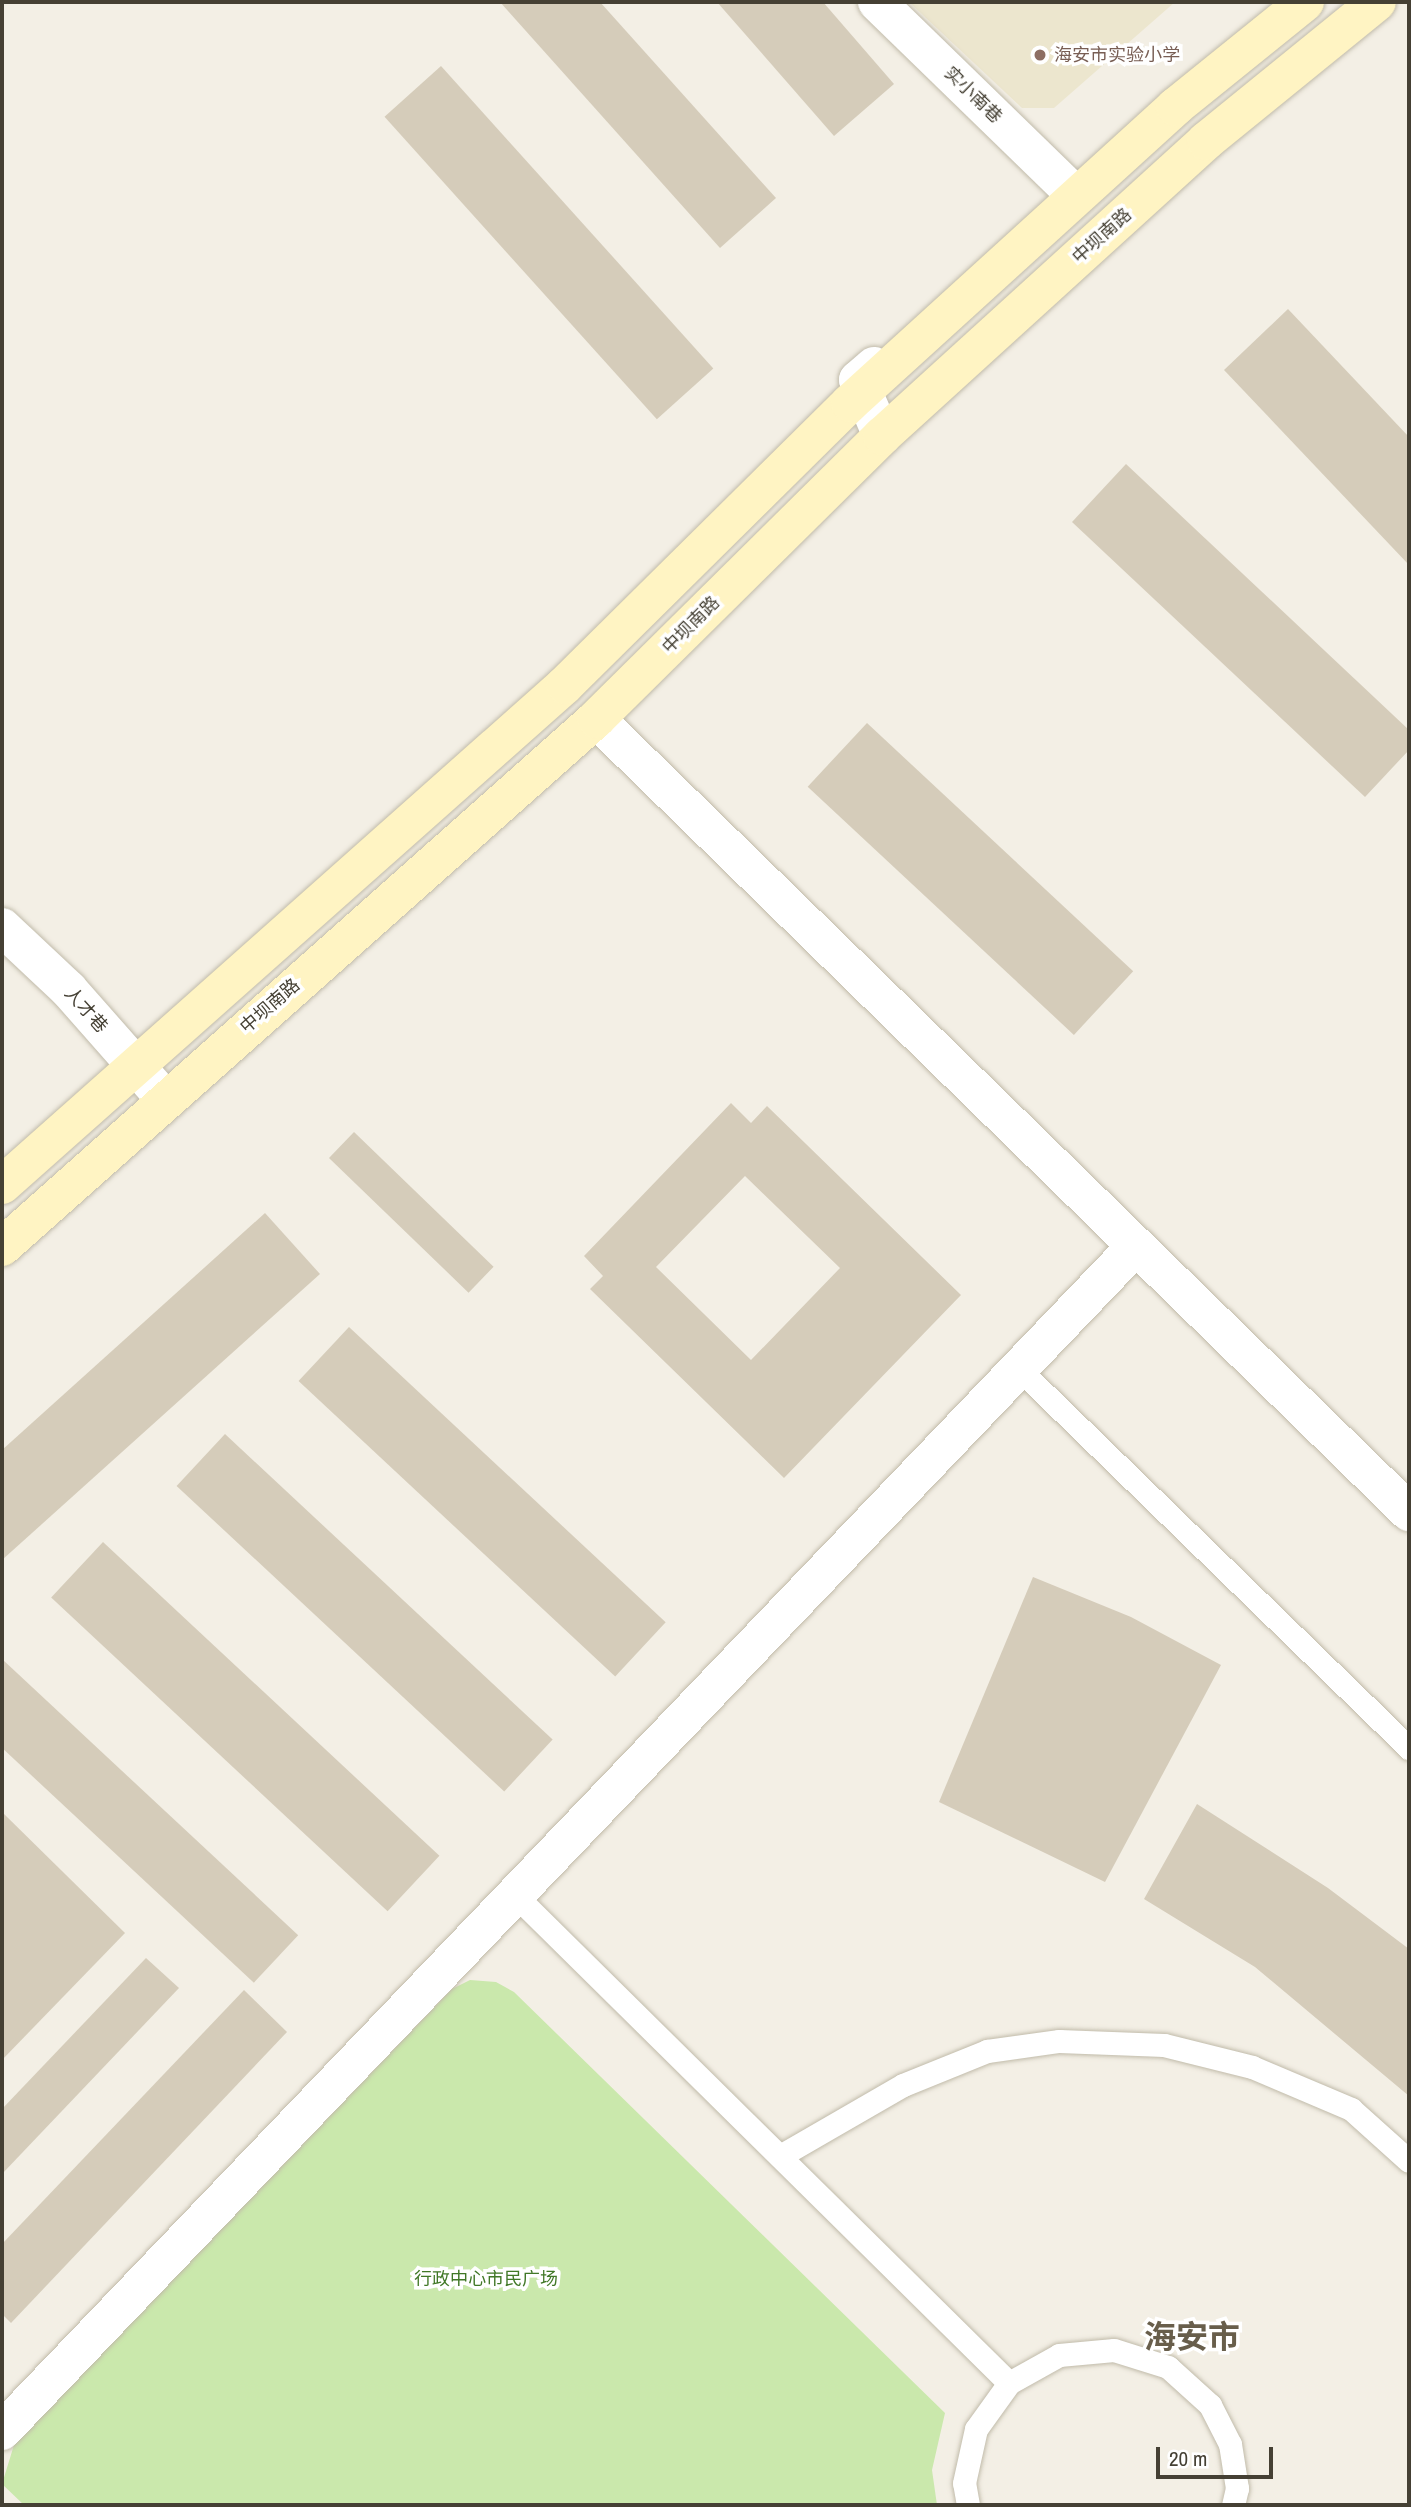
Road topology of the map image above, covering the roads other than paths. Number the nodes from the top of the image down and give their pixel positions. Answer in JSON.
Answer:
{"nodes":[{"id":1,"x":877,"y":2,"type":"edge"},
{"id":2,"x":1305,"y":2,"type":"edge"},
{"id":3,"x":1377,"y":2,"type":"edge"},
{"id":4,"x":1206,"y":141,"type":"junction"},
{"id":5,"x":1069,"y":189,"type":"junction"},
{"id":6,"x":882,"y":436,"type":"junction"},
{"id":7,"x":596,"y":719,"type":"junction"},
{"id":8,"x":2,"y":927,"type":"edge"},
{"id":9,"x":164,"y":1098,"type":"junction"},
{"id":10,"x":2,"y":1185,"type":"edge"},
{"id":11,"x":2,"y":1247,"type":"edge"},
{"id":12,"x":1134,"y":1248,"type":"junction"},
{"id":13,"x":1019,"y":1369,"type":"junction"},
{"id":14,"x":1409,"y":1512,"type":"edge"},
{"id":15,"x":1409,"y":1748,"type":"edge"},
{"id":16,"x":515,"y":1895,"type":"junction"},
{"id":17,"x":780,"y":2156,"type":"junction"},
{"id":18,"x":1409,"y":2161,"type":"edge"},
{"id":19,"x":1010,"y":2383,"type":"junction"},
{"id":20,"x":2,"y":2431,"type":"edge"},
{"id":21,"x":968,"y":2505,"type":"edge"},
{"id":22,"x":1233,"y":2505,"type":"edge"}],
"edges":[{"from":1,"to":5,"type":"street","name":"实小南巷"},
{"from":2,"to":10,"type":"main road"},
{"from":3,"to":4,"type":"main road","name":"中坝南路"},
{"from":4,"to":5,"type":"street"},
{"from":4,"to":6,"type":"main road","name":"中坝南路"},
{"from":5,"to":6,"type":"street"},
{"from":6,"to":7,"type":"main road","name":"中坝南路"},
{"from":7,"to":9,"type":"main road","name":"中坝南路"},
{"from":7,"to":12,"type":"street"},
{"from":8,"to":9,"type":"street","name":"人才巷"},
{"from":9,"to":11,"type":"main road","name":"中坝南路"},
{"from":12,"to":13,"type":"street"},
{"from":12,"to":14,"type":"street"},
{"from":13,"to":15,"type":"lane"},
{"from":13,"to":16,"type":"street"},
{"from":16,"to":17,"type":"lane"},
{"from":16,"to":20,"type":"street"},
{"from":17,"to":18,"type":"lane"},
{"from":17,"to":19,"type":"lane"},
{"from":19,"to":21,"type":"lane"},
{"from":19,"to":22,"type":"lane"}]}
